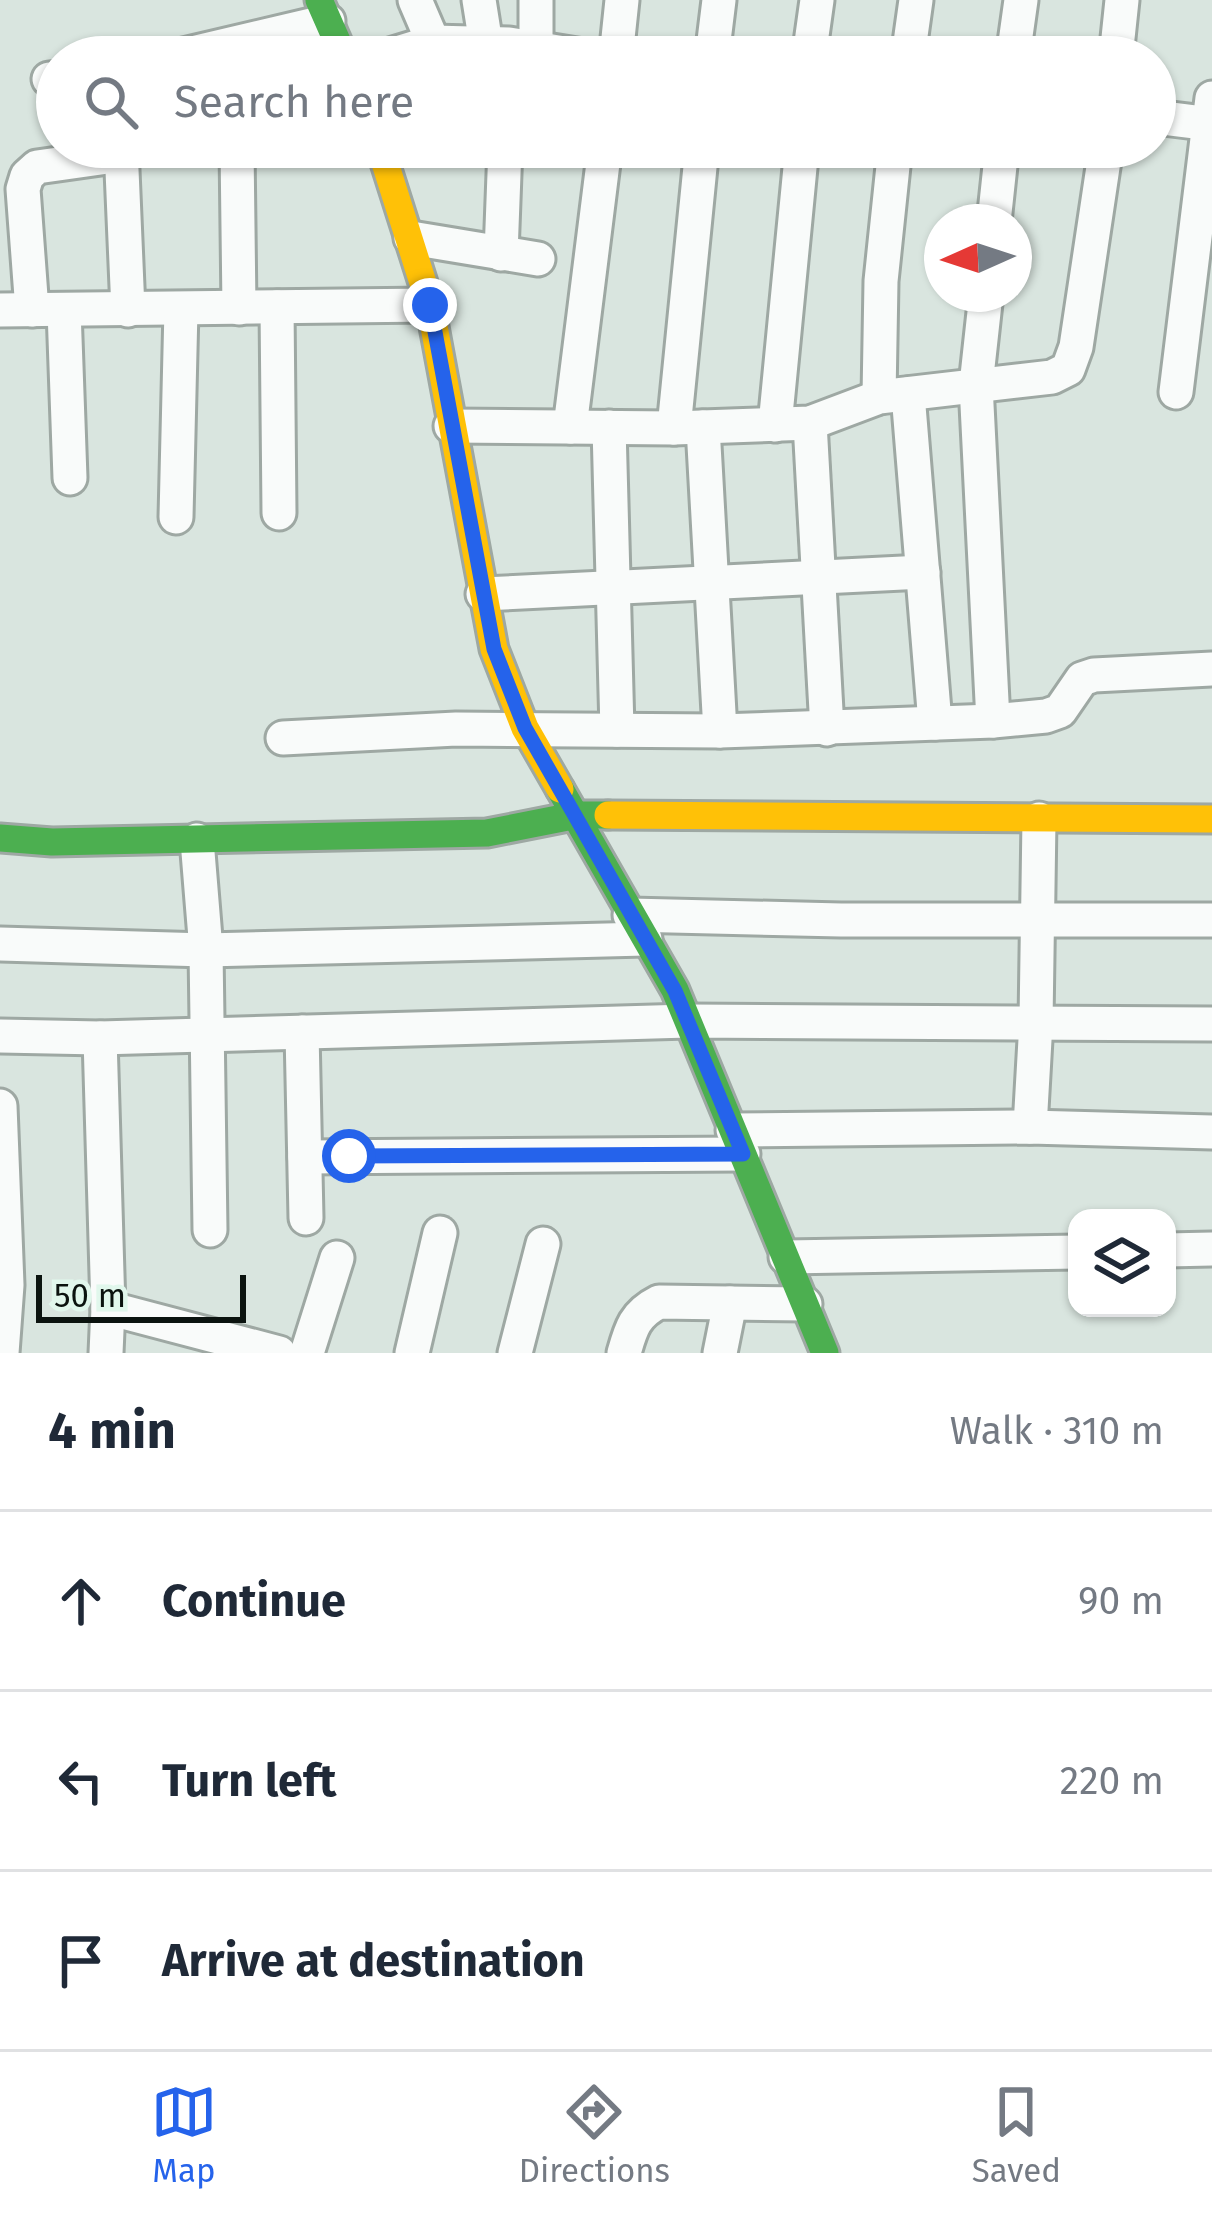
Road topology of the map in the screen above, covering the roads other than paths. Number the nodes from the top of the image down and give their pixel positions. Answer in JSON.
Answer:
{"nodes":[{"id":1,"x":415,"y":0,"type":"edge"},
{"id":2,"x":479,"y":0,"type":"edge"},
{"id":3,"x":536,"y":0,"type":"edge"},
{"id":4,"x":622,"y":0,"type":"edge"},
{"id":5,"x":719,"y":0,"type":"edge"},
{"id":6,"x":817,"y":0,"type":"edge"},
{"id":7,"x":916,"y":0,"type":"edge"},
{"id":8,"x":1021,"y":0,"type":"edge"},
{"id":9,"x":1121,"y":0,"type":"edge"},
{"id":10,"x":324,"y":10,"type":"edge"},
{"id":11,"x":242,"y":36,"type":"edge"},
{"id":12,"x":431,"y":36,"type":"edge"},
{"id":13,"x":502,"y":36,"type":"edge"},
{"id":14,"x":516,"y":36,"type":"edge"},
{"id":15,"x":618,"y":36,"type":"edge"},
{"id":16,"x":715,"y":36,"type":"edge"},
{"id":17,"x":812,"y":36,"type":"edge"},
{"id":18,"x":911,"y":36,"type":"edge"},
{"id":19,"x":1016,"y":36,"type":"edge"},
{"id":20,"x":1118,"y":36,"type":"edge"},
{"id":21,"x":1210,"y":115,"type":"edge"},
{"id":22,"x":1176,"y":116,"type":"edge"},
{"id":23,"x":36,"y":168,"type":"edge"},
{"id":24,"x":122,"y":168,"type":"edge"},
{"id":25,"x":237,"y":168,"type":"edge"},
{"id":26,"x":387,"y":168,"type":"edge"},
{"id":27,"x":505,"y":168,"type":"edge"},
{"id":28,"x":602,"y":168,"type":"edge"},
{"id":29,"x":701,"y":168,"type":"edge"},
{"id":30,"x":800,"y":168,"type":"edge"},
{"id":31,"x":893,"y":168,"type":"edge"},
{"id":32,"x":1000,"y":168,"type":"edge"},
{"id":33,"x":1103,"y":168,"type":"edge"},
{"id":34,"x":996,"y":204,"type":"edge"},
{"id":35,"x":411,"y":238,"type":"junction"},
{"id":36,"x":501,"y":254,"type":"junction"},
{"id":37,"x":1201,"y":255,"type":"edge"},
{"id":38,"x":538,"y":260,"type":"dead end"},
{"id":39,"x":430,"y":305,"type":"junction"},
{"id":40,"x":239,"y":308,"type":"junction"},
{"id":41,"x":277,"y":308,"type":"junction"},
{"id":42,"x":181,"y":309,"type":"junction"},
{"id":43,"x":32,"y":310,"type":"edge"},
{"id":44,"x":128,"y":310,"type":"junction"},
{"id":45,"x":984,"y":312,"type":"edge"},
{"id":46,"x":976,"y":385,"type":"junction"},
{"id":47,"x":1176,"y":392,"type":"dead end"},
{"id":48,"x":894,"y":396,"type":"junction"},
{"id":49,"x":810,"y":423,"type":"junction"},
{"id":50,"x":776,"y":425,"type":"junction"},
{"id":51,"x":451,"y":426,"type":"junction"},
{"id":52,"x":570,"y":427,"type":"junction"},
{"id":53,"x":609,"y":427,"type":"junction"},
{"id":54,"x":688,"y":428,"type":"junction"},
{"id":55,"x":70,"y":478,"type":"dead end"},
{"id":56,"x":279,"y":513,"type":"dead end"},
{"id":57,"x":176,"y":517,"type":"dead end"},
{"id":58,"x":923,"y":572,"type":"junction"},
{"id":59,"x":818,"y":578,"type":"junction"},
{"id":60,"x":713,"y":582,"type":"junction"},
{"id":61,"x":613,"y":587,"type":"junction"},
{"id":62,"x":483,"y":594,"type":"junction"},
{"id":63,"x":1212,"y":669,"type":"edge"},
{"id":64,"x":993,"y":721,"type":"junction"},
{"id":65,"x":935,"y":723,"type":"junction"},
{"id":66,"x":525,"y":728,"type":"junction"},
{"id":67,"x":827,"y":729,"type":"junction"},
{"id":68,"x":617,"y":730,"type":"junction"},
{"id":69,"x":720,"y":731,"type":"junction"},
{"id":70,"x":283,"y":738,"type":"dead end"},
{"id":71,"x":578,"y":815,"type":"junction"},
{"id":72,"x":1039,"y":819,"type":"junction"},
{"id":73,"x":1212,"y":819,"type":"edge"},
{"id":74,"x":0,"y":838,"type":"edge"},
{"id":75,"x":197,"y":840,"type":"junction"},
{"id":76,"x":1039,"y":919,"type":"junction"},
{"id":77,"x":1212,"y":920,"type":"edge"},
{"id":78,"x":637,"y":927,"type":"junction"},
{"id":79,"x":0,"y":944,"type":"edge"},
{"id":80,"x":206,"y":950,"type":"junction"},
{"id":81,"x":688,"y":1022,"type":"junction"},
{"id":82,"x":1036,"y":1022,"type":"junction"},
{"id":83,"x":1212,"y":1024,"type":"edge"},
{"id":84,"x":302,"y":1032,"type":"junction"},
{"id":85,"x":204,"y":1034,"type":"junction"},
{"id":86,"x":0,"y":1036,"type":"edge"},
{"id":87,"x":100,"y":1038,"type":"junction"},
{"id":88,"x":0,"y":1106,"type":"edge"},
{"id":89,"x":1030,"y":1127,"type":"junction"},
{"id":90,"x":1212,"y":1132,"type":"edge"},
{"id":91,"x":738,"y":1142,"type":"junction"},
{"id":92,"x":305,"y":1156,"type":"junction"},
{"id":93,"x":306,"y":1218,"type":"dead end"},
{"id":94,"x":210,"y":1230,"type":"dead end"},
{"id":95,"x":440,"y":1233,"type":"dead end"},
{"id":96,"x":544,"y":1244,"type":"dead end"},
{"id":97,"x":1212,"y":1249,"type":"edge"},
{"id":98,"x":1176,"y":1250,"type":"edge"},
{"id":99,"x":1068,"y":1252,"type":"edge"},
{"id":100,"x":786,"y":1257,"type":"junction"},
{"id":101,"x":337,"y":1258,"type":"dead end"},
{"id":102,"x":730,"y":1303,"type":"junction"},
{"id":103,"x":805,"y":1304,"type":"junction"},
{"id":104,"x":108,"y":1308,"type":"junction"},
{"id":105,"x":2,"y":1353,"type":"edge"},
{"id":106,"x":106,"y":1353,"type":"edge"},
{"id":107,"x":279,"y":1353,"type":"edge"},
{"id":108,"x":308,"y":1353,"type":"edge"},
{"id":109,"x":412,"y":1353,"type":"edge"},
{"id":110,"x":515,"y":1353,"type":"edge"},
{"id":111,"x":624,"y":1353,"type":"edge"},
{"id":112,"x":720,"y":1353,"type":"edge"},
{"id":113,"x":825,"y":1353,"type":"edge"}],
"edges":[{"from":1,"to":12,"type":"street"},
{"from":2,"to":13,"type":"street"},
{"from":3,"to":14,"type":"street"},
{"from":4,"to":15,"type":"street"},
{"from":5,"to":16,"type":"street"},
{"from":6,"to":17,"type":"street"},
{"from":7,"to":18,"type":"street"},
{"from":8,"to":19,"type":"street"},
{"from":9,"to":20,"type":"street"},
{"from":10,"to":11,"type":"street"},
{"from":21,"to":22,"type":"street"},
{"from":21,"to":37,"type":"street"},
{"from":23,"to":43,"type":"street"},
{"from":24,"to":44,"type":"street"},
{"from":25,"to":40,"type":"street"},
{"from":26,"to":35,"type":"main road"},
{"from":27,"to":36,"type":"street"},
{"from":28,"to":52,"type":"street"},
{"from":29,"to":54,"type":"street"},
{"from":30,"to":50,"type":"street"},
{"from":31,"to":48,"type":"street"},
{"from":32,"to":34,"type":"street"},
{"from":33,"to":46,"type":"street"},
{"from":35,"to":36,"type":"street"},
{"from":35,"to":39,"type":"main road"},
{"from":36,"to":38,"type":"street"},
{"from":37,"to":47,"type":"street"},
{"from":39,"to":41,"type":"street"},
{"from":39,"to":51,"type":"main road"},
{"from":40,"to":41,"type":"street"},
{"from":40,"to":42,"type":"street"},
{"from":41,"to":56,"type":"street"},
{"from":42,"to":44,"type":"street"},
{"from":42,"to":57,"type":"street"},
{"from":43,"to":44,"type":"street"},
{"from":43,"to":55,"type":"street"},
{"from":45,"to":46,"type":"street"},
{"from":46,"to":48,"type":"street"},
{"from":46,"to":64,"type":"street"},
{"from":48,"to":49,"type":"street"},
{"from":48,"to":58,"type":"street"},
{"from":49,"to":50,"type":"street"},
{"from":49,"to":59,"type":"street"},
{"from":50,"to":54,"type":"street"},
{"from":51,"to":52,"type":"street"},
{"from":51,"to":62,"type":"main road"},
{"from":52,"to":53,"type":"street"},
{"from":53,"to":54,"type":"street"},
{"from":53,"to":61,"type":"street"},
{"from":54,"to":60,"type":"street"},
{"from":58,"to":59,"type":"street"},
{"from":58,"to":65,"type":"street"},
{"from":59,"to":60,"type":"street"},
{"from":59,"to":67,"type":"street"},
{"from":60,"to":61,"type":"street"},
{"from":60,"to":69,"type":"street"},
{"from":61,"to":62,"type":"street"},
{"from":61,"to":68,"type":"street"},
{"from":62,"to":66,"type":"main road"},
{"from":63,"to":64,"type":"street"},
{"from":64,"to":65,"type":"street"},
{"from":65,"to":67,"type":"street"},
{"from":66,"to":68,"type":"street"},
{"from":66,"to":70,"type":"street"},
{"from":66,"to":71,"type":"main road"},
{"from":67,"to":69,"type":"street"},
{"from":68,"to":69,"type":"street"},
{"from":71,"to":72,"type":"main road"},
{"from":71,"to":75,"type":"main road"},
{"from":71,"to":78,"type":"main road"},
{"from":72,"to":73,"type":"main road"},
{"from":72,"to":76,"type":"street"},
{"from":74,"to":75,"type":"main road"},
{"from":75,"to":80,"type":"street"},
{"from":76,"to":77,"type":"street"},
{"from":76,"to":78,"type":"street"},
{"from":76,"to":82,"type":"street"},
{"from":78,"to":80,"type":"street"},
{"from":78,"to":81,"type":"main road"},
{"from":79,"to":80,"type":"street"},
{"from":80,"to":85,"type":"street"},
{"from":81,"to":82,"type":"street"},
{"from":81,"to":84,"type":"street"},
{"from":81,"to":91,"type":"main road"},
{"from":82,"to":83,"type":"street"},
{"from":82,"to":89,"type":"street"},
{"from":84,"to":85,"type":"street"},
{"from":84,"to":92,"type":"street"},
{"from":85,"to":87,"type":"street"},
{"from":85,"to":94,"type":"street"},
{"from":86,"to":87,"type":"street"},
{"from":87,"to":104,"type":"street"},
{"from":88,"to":105,"type":"street"},
{"from":89,"to":90,"type":"street"},
{"from":89,"to":91,"type":"street"},
{"from":91,"to":92,"type":"street"},
{"from":91,"to":100,"type":"main road"},
{"from":92,"to":93,"type":"street"},
{"from":95,"to":109,"type":"street"},
{"from":96,"to":110,"type":"street"},
{"from":97,"to":98,"type":"street"},
{"from":99,"to":100,"type":"street"},
{"from":100,"to":103,"type":"main road"},
{"from":101,"to":108,"type":"street"},
{"from":102,"to":103,"type":"street"},
{"from":102,"to":111,"type":"street"},
{"from":102,"to":112,"type":"street"},
{"from":103,"to":113,"type":"main road"},
{"from":104,"to":106,"type":"street"},
{"from":104,"to":107,"type":"street"}]}
